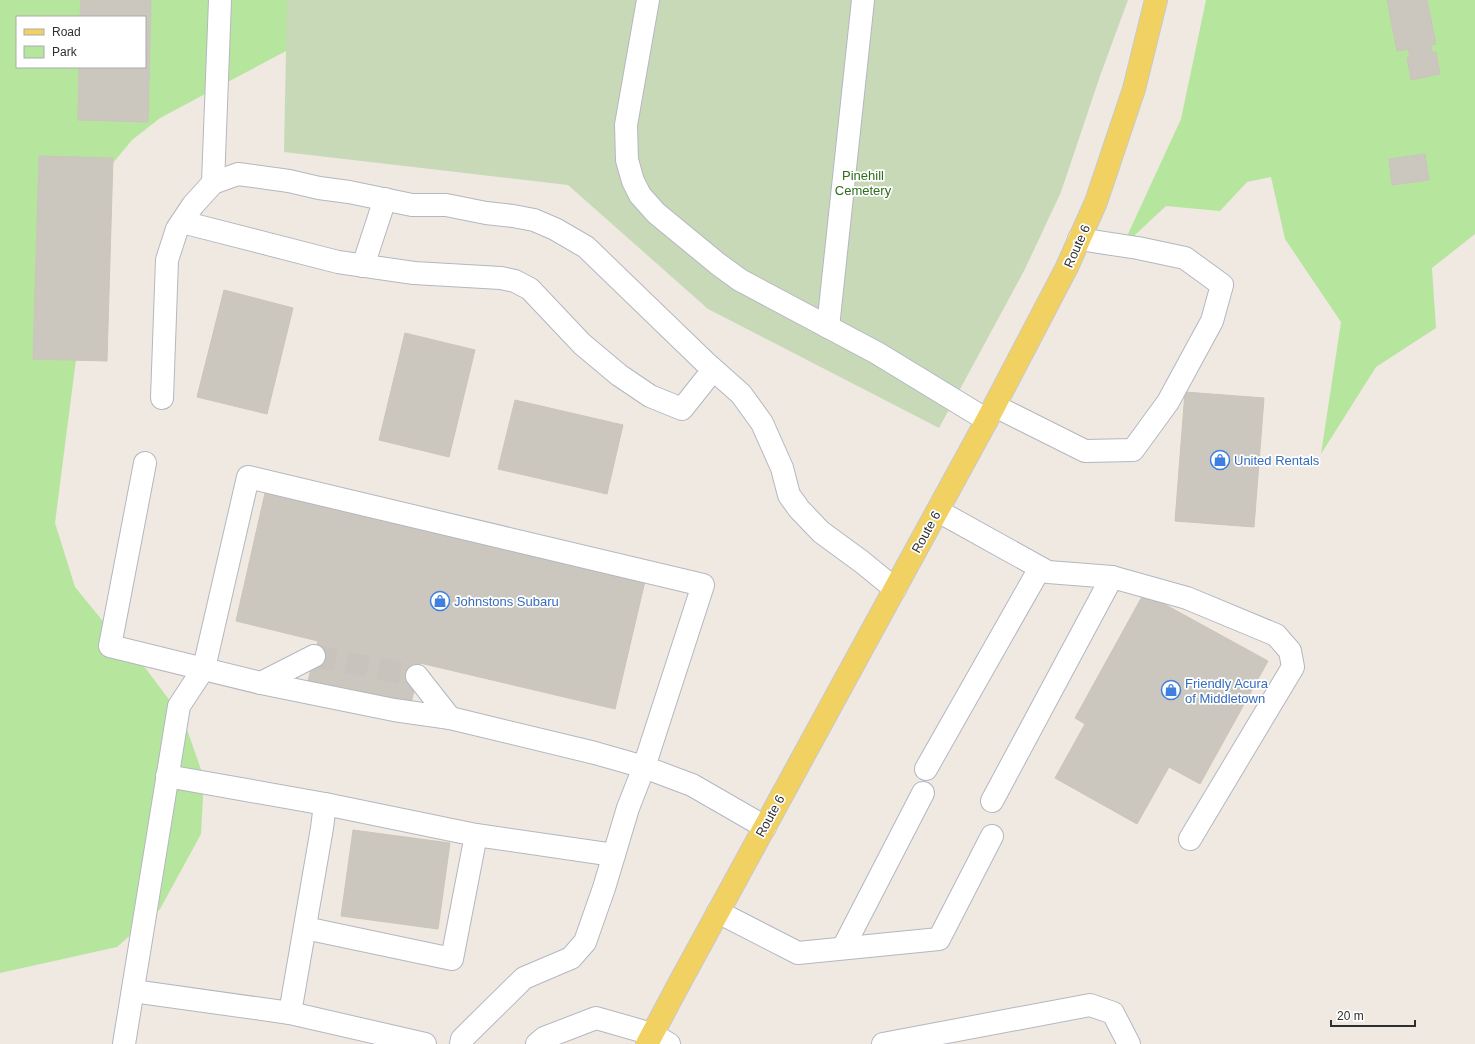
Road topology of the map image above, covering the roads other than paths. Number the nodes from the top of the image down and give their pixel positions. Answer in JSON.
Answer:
{"nodes":[{"id":1,"x":220,"y":0,"type":"edge"},
{"id":2,"x":648,"y":0,"type":"edge"},
{"id":3,"x":863,"y":0,"type":"edge"},
{"id":4,"x":1156,"y":0,"type":"edge"},
{"id":5,"x":213,"y":183,"type":"junction"},
{"id":6,"x":385,"y":199,"type":"junction"},
{"id":7,"x":182,"y":222,"type":"junction"},
{"id":8,"x":1079,"y":239,"type":"junction"},
{"id":9,"x":363,"y":266,"type":"junction"},
{"id":10,"x":828,"y":327,"type":"junction"},
{"id":11,"x":713,"y":370,"type":"junction"},
{"id":12,"x":162,"y":398,"type":"dead end"},
{"id":13,"x":991,"y":413,"type":"junction"},
{"id":14,"x":145,"y":463,"type":"dead end"},
{"id":15,"x":938,"y":511,"type":"junction"},
{"id":16,"x":1040,"y":568,"type":"junction"},
{"id":17,"x":1112,"y":577,"type":"junction"},
{"id":18,"x":895,"y":589,"type":"junction"},
{"id":19,"x":314,"y":656,"type":"tunnel mouth"},
{"id":20,"x":204,"y":668,"type":"junction"},
{"id":21,"x":417,"y":676,"type":"tunnel mouth"},
{"id":22,"x":261,"y":683,"type":"junction"},
{"id":23,"x":450,"y":718,"type":"junction"},
{"id":24,"x":644,"y":767,"type":"junction"},
{"id":25,"x":926,"y":769,"type":"dead end"},
{"id":26,"x":167,"y":776,"type":"junction"},
{"id":27,"x":923,"y":793,"type":"dead end"},
{"id":28,"x":992,"y":802,"type":"dead end"},
{"id":29,"x":325,"y":804,"type":"junction"},
{"id":30,"x":765,"y":827,"type":"junction"},
{"id":31,"x":476,"y":835,"type":"junction"},
{"id":32,"x":992,"y":836,"type":"dead end"},
{"id":33,"x":1190,"y":839,"type":"dead end"},
{"id":34,"x":614,"y":855,"type":"junction"},
{"id":35,"x":718,"y":912,"type":"junction"},
{"id":36,"x":305,"y":928,"type":"junction"},
{"id":37,"x":843,"y":948,"type":"junction"},
{"id":38,"x":133,"y":991,"type":"junction"},
{"id":39,"x":290,"y":1012,"type":"junction"},
{"id":40,"x":656,"y":1041,"type":"edge"},
{"id":41,"x":124,"y":1044,"type":"edge"},
{"id":42,"x":425,"y":1044,"type":"edge"},
{"id":43,"x":461,"y":1044,"type":"edge"},
{"id":44,"x":537,"y":1044,"type":"edge"},
{"id":45,"x":883,"y":1044,"type":"edge"},
{"id":46,"x":1128,"y":1044,"type":"edge"}],
"edges":[{"from":1,"to":5,"type":"lane"},
{"from":2,"to":10,"type":"lane"},
{"from":3,"to":10,"type":"lane"},
{"from":4,"to":8,"type":"main road","name":"Route 6"},
{"from":5,"to":6,"type":"lane"},
{"from":5,"to":7,"type":"lane"},
{"from":6,"to":9,"type":"lane"},
{"from":6,"to":11,"type":"lane"},
{"from":7,"to":9,"type":"lane"},
{"from":7,"to":12,"type":"lane"},
{"from":8,"to":13,"type":"main road","name":"Route 6"},
{"from":8,"to":13,"type":"lane"},
{"from":9,"to":11,"type":"lane"},
{"from":10,"to":13,"type":"lane"},
{"from":11,"to":18,"type":"lane"},
{"from":13,"to":15,"type":"main road","name":"Route 6"},
{"from":14,"to":20,"type":"lane"},
{"from":15,"to":16,"type":"lane"},
{"from":15,"to":18,"type":"main road","name":"Route 6"},
{"from":16,"to":17,"type":"lane"},
{"from":16,"to":25,"type":"lane"},
{"from":17,"to":28,"type":"lane"},
{"from":17,"to":33,"type":"lane"},
{"from":18,"to":30,"type":"main road","name":"Route 6"},
{"from":19,"to":22,"type":"lane"},
{"from":20,"to":22,"type":"lane"},
{"from":20,"to":24,"type":"lane"},
{"from":20,"to":26,"type":"lane"},
{"from":21,"to":23,"type":"lane"},
{"from":22,"to":23,"type":"lane"},
{"from":23,"to":24,"type":"lane"},
{"from":24,"to":30,"type":"lane"},
{"from":24,"to":34,"type":"lane"},
{"from":26,"to":29,"type":"lane"},
{"from":26,"to":38,"type":"lane"},
{"from":27,"to":37,"type":"lane"},
{"from":29,"to":31,"type":"lane"},
{"from":29,"to":36,"type":"lane"},
{"from":30,"to":35,"type":"main road","name":"Route 6"},
{"from":31,"to":34,"type":"lane"},
{"from":31,"to":36,"type":"lane"},
{"from":32,"to":37,"type":"lane"},
{"from":34,"to":43,"type":"lane"},
{"from":35,"to":37,"type":"lane"},
{"from":35,"to":40,"type":"main road","name":"Route 6"},
{"from":36,"to":39,"type":"lane"},
{"from":38,"to":39,"type":"lane"},
{"from":38,"to":41,"type":"lane"},
{"from":39,"to":42,"type":"lane"},
{"from":40,"to":44,"type":"lane"},
{"from":45,"to":46,"type":"lane"}]}
